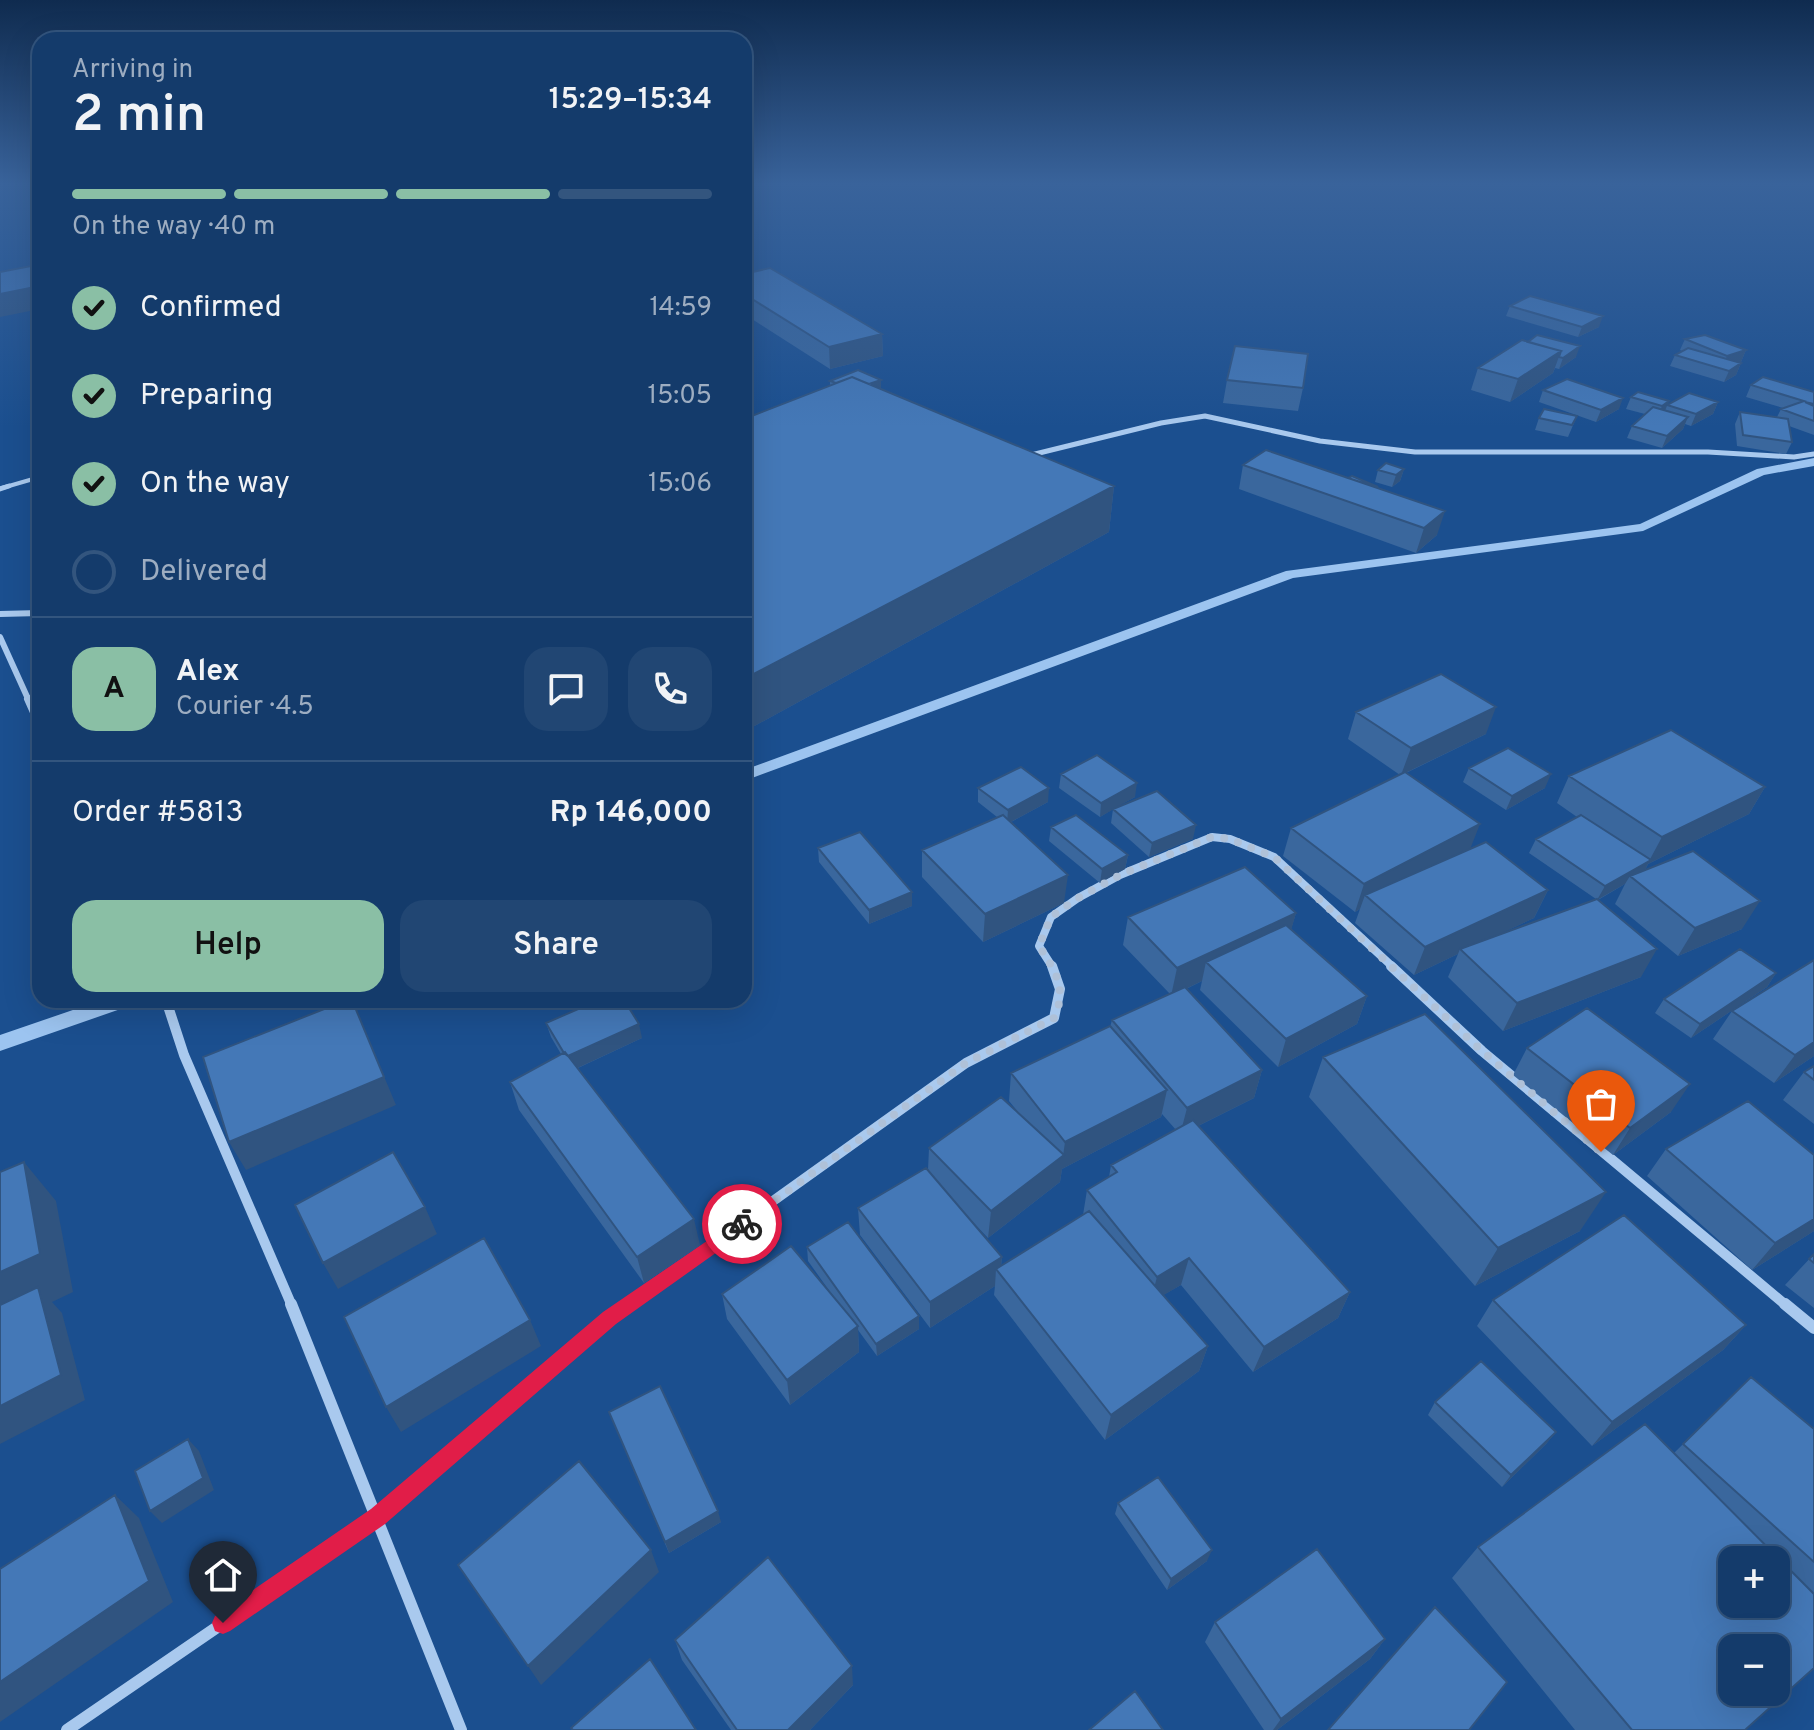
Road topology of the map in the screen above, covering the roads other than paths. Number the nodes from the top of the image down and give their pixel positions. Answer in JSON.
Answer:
{"nodes":[{"id":1,"x":1814,"y":454,"type":"edge"},
{"id":2,"x":1013,"y":460,"type":"edge"},
{"id":3,"x":32,"y":479,"type":"edge"},
{"id":4,"x":0,"y":489,"type":"edge"},
{"id":5,"x":32,"y":613,"type":"edge"},
{"id":6,"x":0,"y":614,"type":"edge"},
{"id":7,"x":0,"y":637,"type":"edge"},
{"id":8,"x":32,"y":708,"type":"edge"},
{"id":9,"x":169,"y":1008,"type":"edge"},
{"id":10,"x":1814,"y":1328,"type":"edge"},
{"id":11,"x":378,"y":1517,"type":"junction"},
{"id":12,"x":67,"y":1730,"type":"edge"},
{"id":13,"x":461,"y":1730,"type":"edge"}],
"edges":[{"from":1,"to":2,"type":"street"},
{"from":3,"to":4,"type":"lane"},
{"from":5,"to":6,"type":"street"},
{"from":7,"to":8,"type":"street"},
{"from":9,"to":11,"type":"street"},
{"from":10,"to":11,"type":"street"},
{"from":11,"to":12,"type":"street"},
{"from":11,"to":13,"type":"street"}]}
